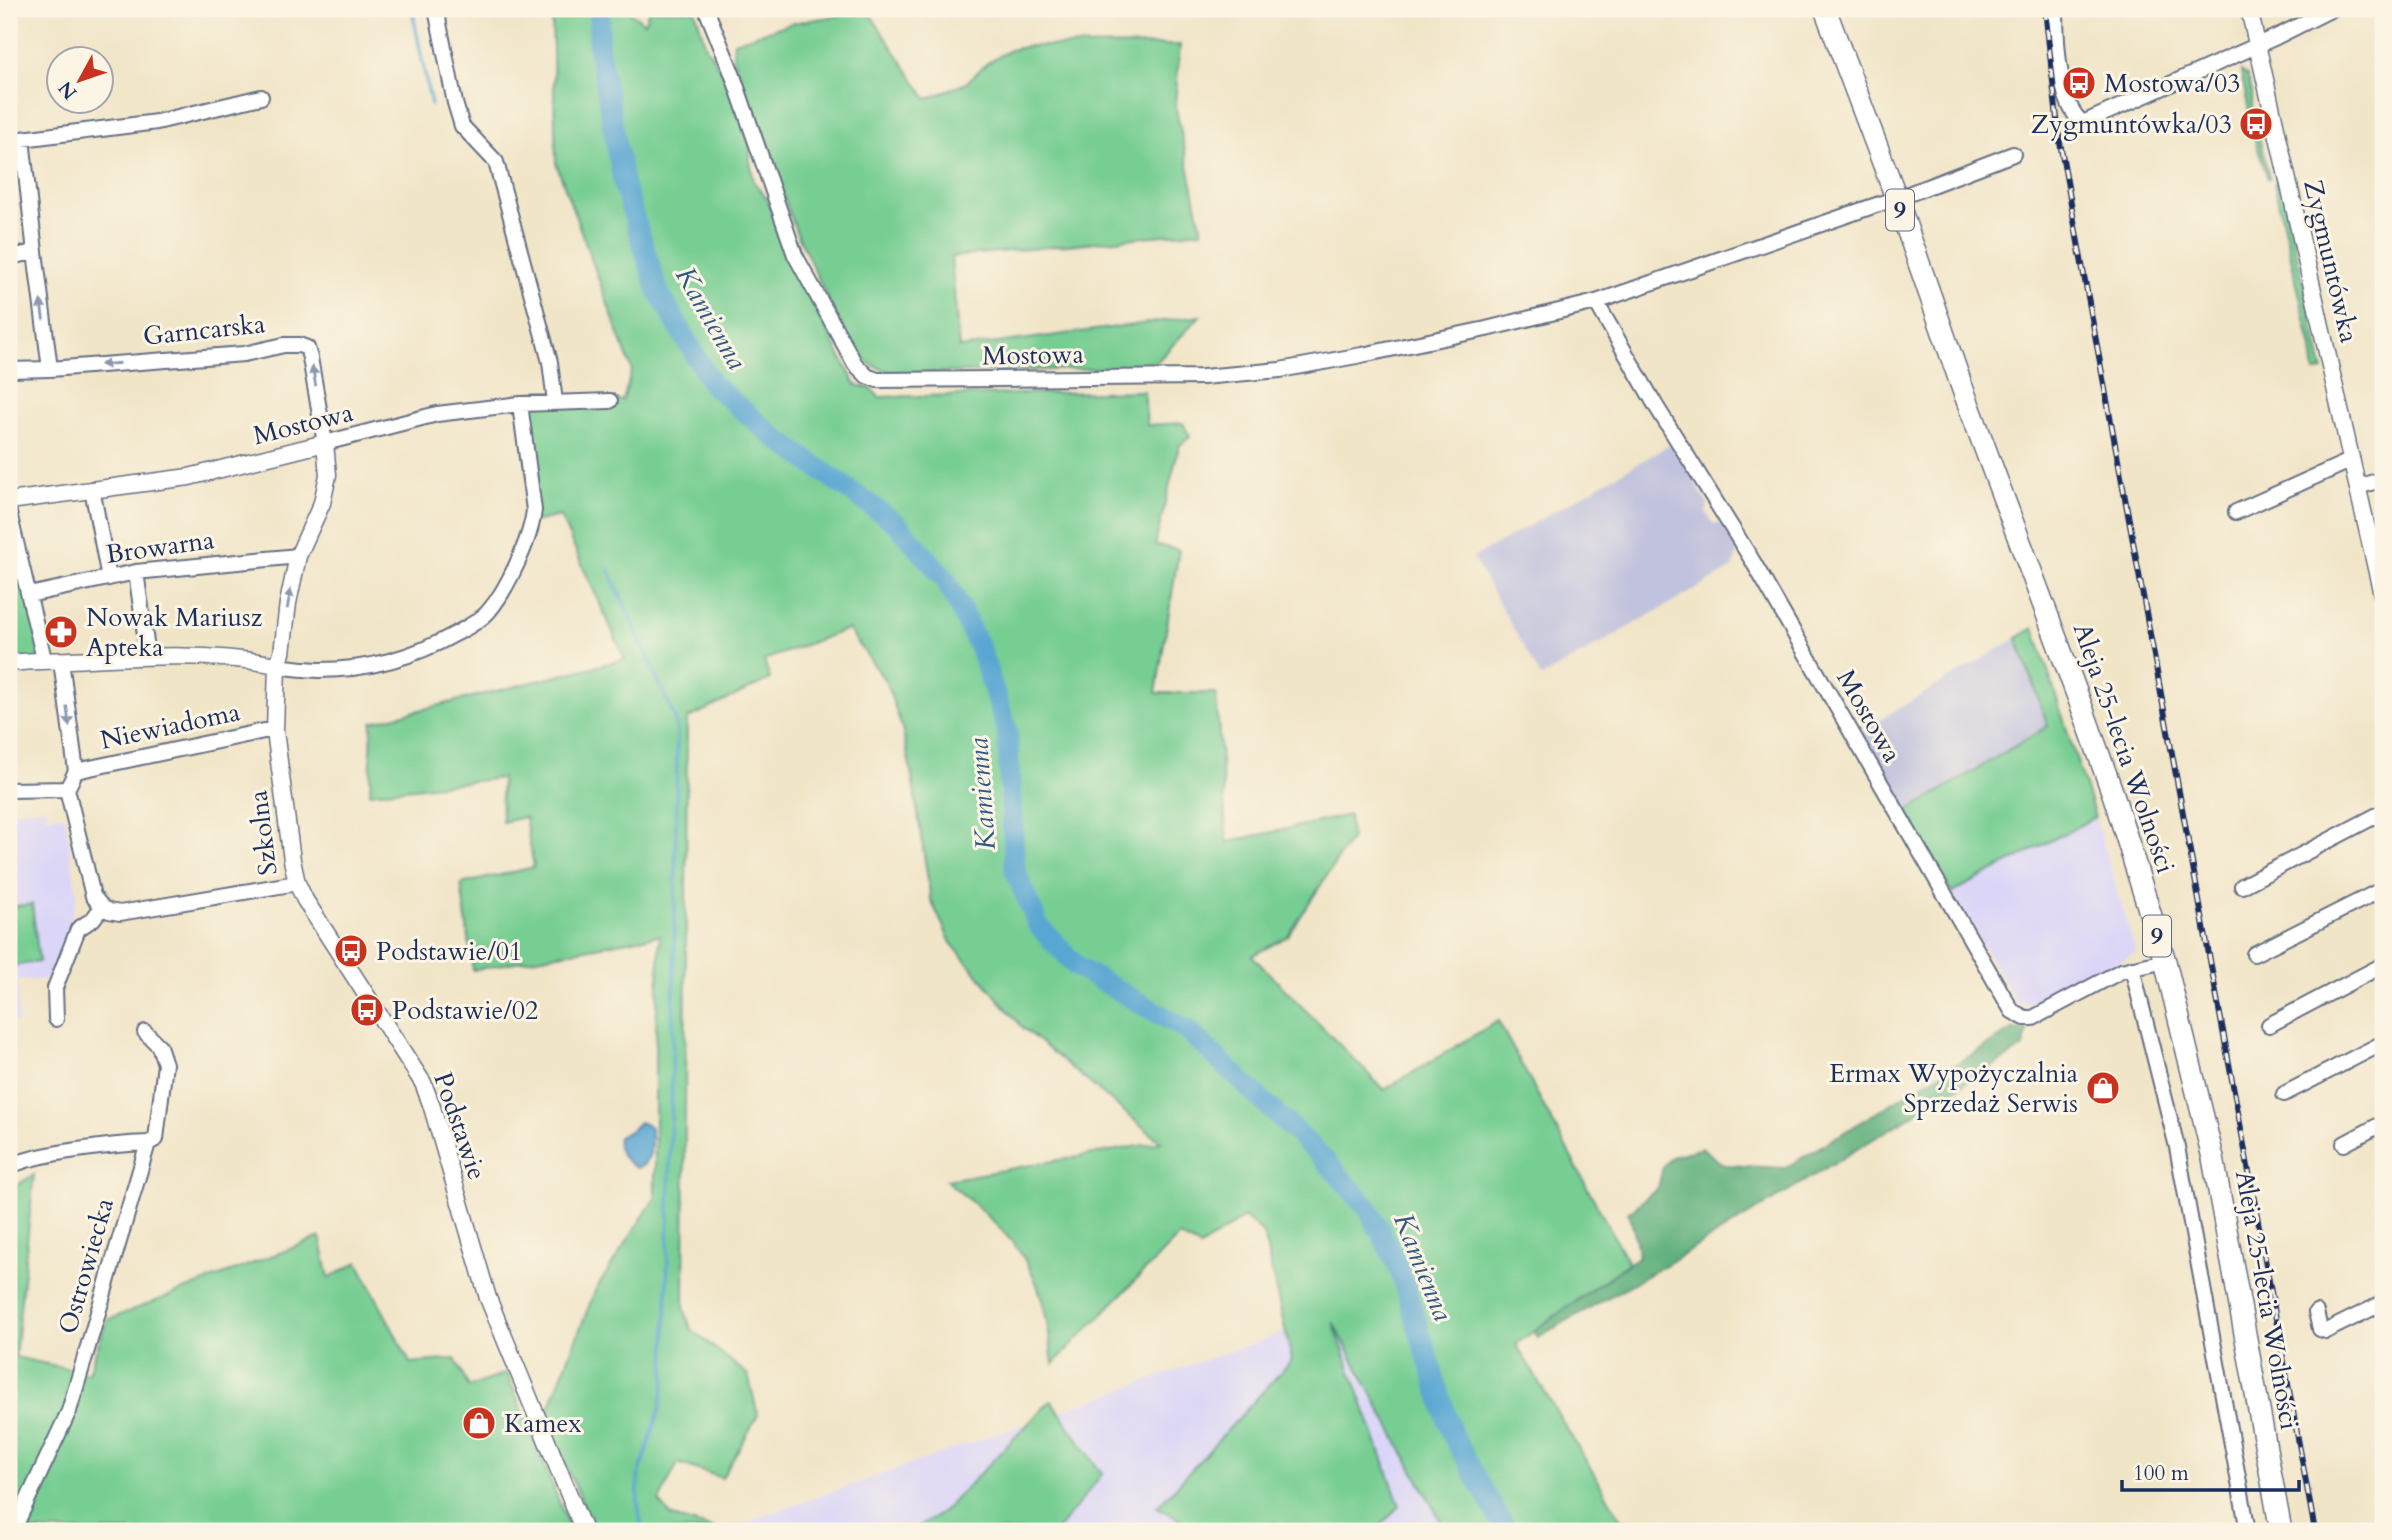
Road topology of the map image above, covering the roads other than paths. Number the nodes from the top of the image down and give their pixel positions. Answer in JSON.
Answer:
{"nodes":[{"id":1,"x":436,"y":9,"type":"edge"},
{"id":2,"x":706,"y":9,"type":"edge"},
{"id":3,"x":1825,"y":9,"type":"edge"},
{"id":4,"x":2056,"y":9,"type":"edge"},
{"id":5,"x":2249,"y":9,"type":"edge"},
{"id":6,"x":2332,"y":9,"type":"edge"},
{"id":7,"x":2257,"y":45,"type":"junction"},
{"id":8,"x":261,"y":96,"type":"dead end"},
{"id":9,"x":2013,"y":154,"type":"dead end"},
{"id":10,"x":1896,"y":197,"type":"junction"},
{"id":11,"x":35,"y":252,"type":"junction"},
{"id":12,"x":9,"y":257,"type":"edge"},
{"id":13,"x":1596,"y":302,"type":"junction"},
{"id":14,"x":50,"y":369,"type":"junction"},
{"id":15,"x":9,"y":370,"type":"edge"},
{"id":16,"x":610,"y":401,"type":"dead end"},
{"id":17,"x":555,"y":402,"type":"junction"},
{"id":18,"x":520,"y":404,"type":"junction"},
{"id":19,"x":325,"y":443,"type":"junction"},
{"id":20,"x":2352,"y":460,"type":"junction"},
{"id":21,"x":2383,"y":478,"type":"edge"},
{"id":22,"x":2358,"y":487,"type":"junction"},
{"id":23,"x":92,"y":489,"type":"junction"},
{"id":24,"x":9,"y":501,"type":"edge"},
{"id":25,"x":2236,"y":512,"type":"dead end"},
{"id":26,"x":9,"y":513,"type":"edge"},
{"id":27,"x":298,"y":556,"type":"junction"},
{"id":28,"x":136,"y":572,"type":"junction"},
{"id":29,"x":109,"y":578,"type":"junction"},
{"id":30,"x":29,"y":595,"type":"junction"},
{"id":31,"x":2383,"y":599,"type":"edge"},
{"id":32,"x":148,"y":656,"type":"junction"},
{"id":33,"x":44,"y":659,"type":"junction"},
{"id":34,"x":61,"y":661,"type":"junction"},
{"id":35,"x":9,"y":663,"type":"edge"},
{"id":36,"x":277,"y":665,"type":"junction"},
{"id":37,"x":275,"y":731,"type":"junction"},
{"id":38,"x":76,"y":771,"type":"junction"},
{"id":39,"x":67,"y":789,"type":"junction"},
{"id":40,"x":9,"y":790,"type":"edge"},
{"id":41,"x":2383,"y":812,"type":"edge"},
{"id":42,"x":297,"y":883,"type":"junction"},
{"id":43,"x":2242,"y":886,"type":"dead end"},
{"id":44,"x":2383,"y":889,"type":"edge"},
{"id":45,"x":102,"y":907,"type":"junction"},
{"id":46,"x":2254,"y":954,"type":"dead end"},
{"id":47,"x":2165,"y":961,"type":"junction"},
{"id":48,"x":2383,"y":965,"type":"edge"},
{"id":49,"x":2132,"y":968,"type":"junction"},
{"id":50,"x":56,"y":1019,"type":"dead end"},
{"id":51,"x":2269,"y":1025,"type":"dead end"},
{"id":52,"x":145,"y":1032,"type":"dead end"},
{"id":53,"x":2383,"y":1044,"type":"edge"},
{"id":54,"x":2284,"y":1094,"type":"dead end"},
{"id":55,"x":2383,"y":1123,"type":"edge"},
{"id":56,"x":148,"y":1143,"type":"junction"},
{"id":57,"x":2344,"y":1144,"type":"dead end"},
{"id":58,"x":9,"y":1167,"type":"edge"},
{"id":59,"x":2383,"y":1303,"type":"edge"},
{"id":60,"x":2315,"y":1312,"type":"dead end"},
{"id":61,"x":13,"y":1531,"type":"edge"},
{"id":62,"x":584,"y":1531,"type":"edge"},
{"id":63,"x":2248,"y":1531,"type":"edge"},
{"id":64,"x":2281,"y":1531,"type":"edge"}],
"edges":[{"from":1,"to":17,"type":"street"},
{"from":2,"to":13,"type":"street","name":"Mostowa"},
{"from":3,"to":10,"type":"main road","name":"Aleja 25-lecia Wolności","number":"9"},
{"from":4,"to":7,"type":"street"},
{"from":5,"to":7,"type":"street","name":"Zygmuntówka"},
{"from":6,"to":7,"type":"street"},
{"from":7,"to":20,"type":"street","name":"Zygmuntówka"},
{"from":8,"to":11,"type":"street"},
{"from":9,"to":10,"type":"street","name":"Mostowa"},
{"from":10,"to":13,"type":"street","name":"Mostowa"},
{"from":10,"to":47,"type":"main road","name":"Aleja 25-lecia Wolności","number":"9"},
{"from":11,"to":12,"type":"street"},
{"from":14,"to":11,"type":"street","one_way":true},
{"from":13,"to":49,"type":"street","name":"Mostowa"},
{"from":14,"to":15,"type":"street","name":"Garncarska"},
{"from":19,"to":14,"type":"street","name":"Garncarska","one_way":true},
{"from":16,"to":17,"type":"street","name":"Mostowa"},
{"from":17,"to":18,"type":"street","name":"Mostowa"},
{"from":18,"to":19,"type":"street","name":"Mostowa"},
{"from":18,"to":36,"type":"street"},
{"from":19,"to":23,"type":"street","name":"Mostowa"},
{"from":19,"to":27,"type":"street"},
{"from":20,"to":22,"type":"street","name":"Zygmuntówka"},
{"from":20,"to":25,"type":"street"},
{"from":21,"to":22,"type":"street"},
{"from":22,"to":31,"type":"street","name":"Zygmuntówka"},
{"from":23,"to":24,"type":"street","name":"Mostowa"},
{"from":23,"to":29,"type":"street"},
{"from":26,"to":30,"type":"street"},
{"from":27,"to":28,"type":"street","name":"Browarna"},
{"from":36,"to":27,"type":"street","one_way":true},
{"from":28,"to":29,"type":"street","name":"Browarna"},
{"from":28,"to":32,"type":"street"},
{"from":29,"to":30,"type":"street","name":"Browarna"},
{"from":30,"to":33,"type":"street"},
{"from":32,"to":34,"type":"street"},
{"from":32,"to":36,"type":"street"},
{"from":33,"to":34,"type":"street"},
{"from":33,"to":35,"type":"street"},
{"from":34,"to":38,"type":"street","name":"Niewiadoma","one_way":true},
{"from":36,"to":37,"type":"street","name":"Szkolna"},
{"from":37,"to":38,"type":"street","name":"Niewiadoma"},
{"from":37,"to":42,"type":"street","name":"Szkolna"},
{"from":38,"to":39,"type":"street","name":"Niewiadoma"},
{"from":39,"to":40,"type":"street"},
{"from":39,"to":45,"type":"street"},
{"from":41,"to":43,"type":"street"},
{"from":42,"to":45,"type":"street","name":"Szkolna"},
{"from":42,"to":62,"type":"street","name":"Podstawie"},
{"from":44,"to":46,"type":"street"},
{"from":45,"to":50,"type":"street"},
{"from":47,"to":49,"type":"street","name":"Mostowa"},
{"from":47,"to":64,"type":"main road","name":"Aleja 25-lecia Wolności","number":"9"},
{"from":48,"to":51,"type":"street"},
{"from":49,"to":63,"type":"street"},
{"from":52,"to":56,"type":"street","name":"Ostrowiecka"},
{"from":53,"to":54,"type":"street"},
{"from":55,"to":57,"type":"street"},
{"from":56,"to":58,"type":"street"},
{"from":56,"to":61,"type":"street","name":"Ostrowiecka"},
{"from":59,"to":60,"type":"street"}]}
